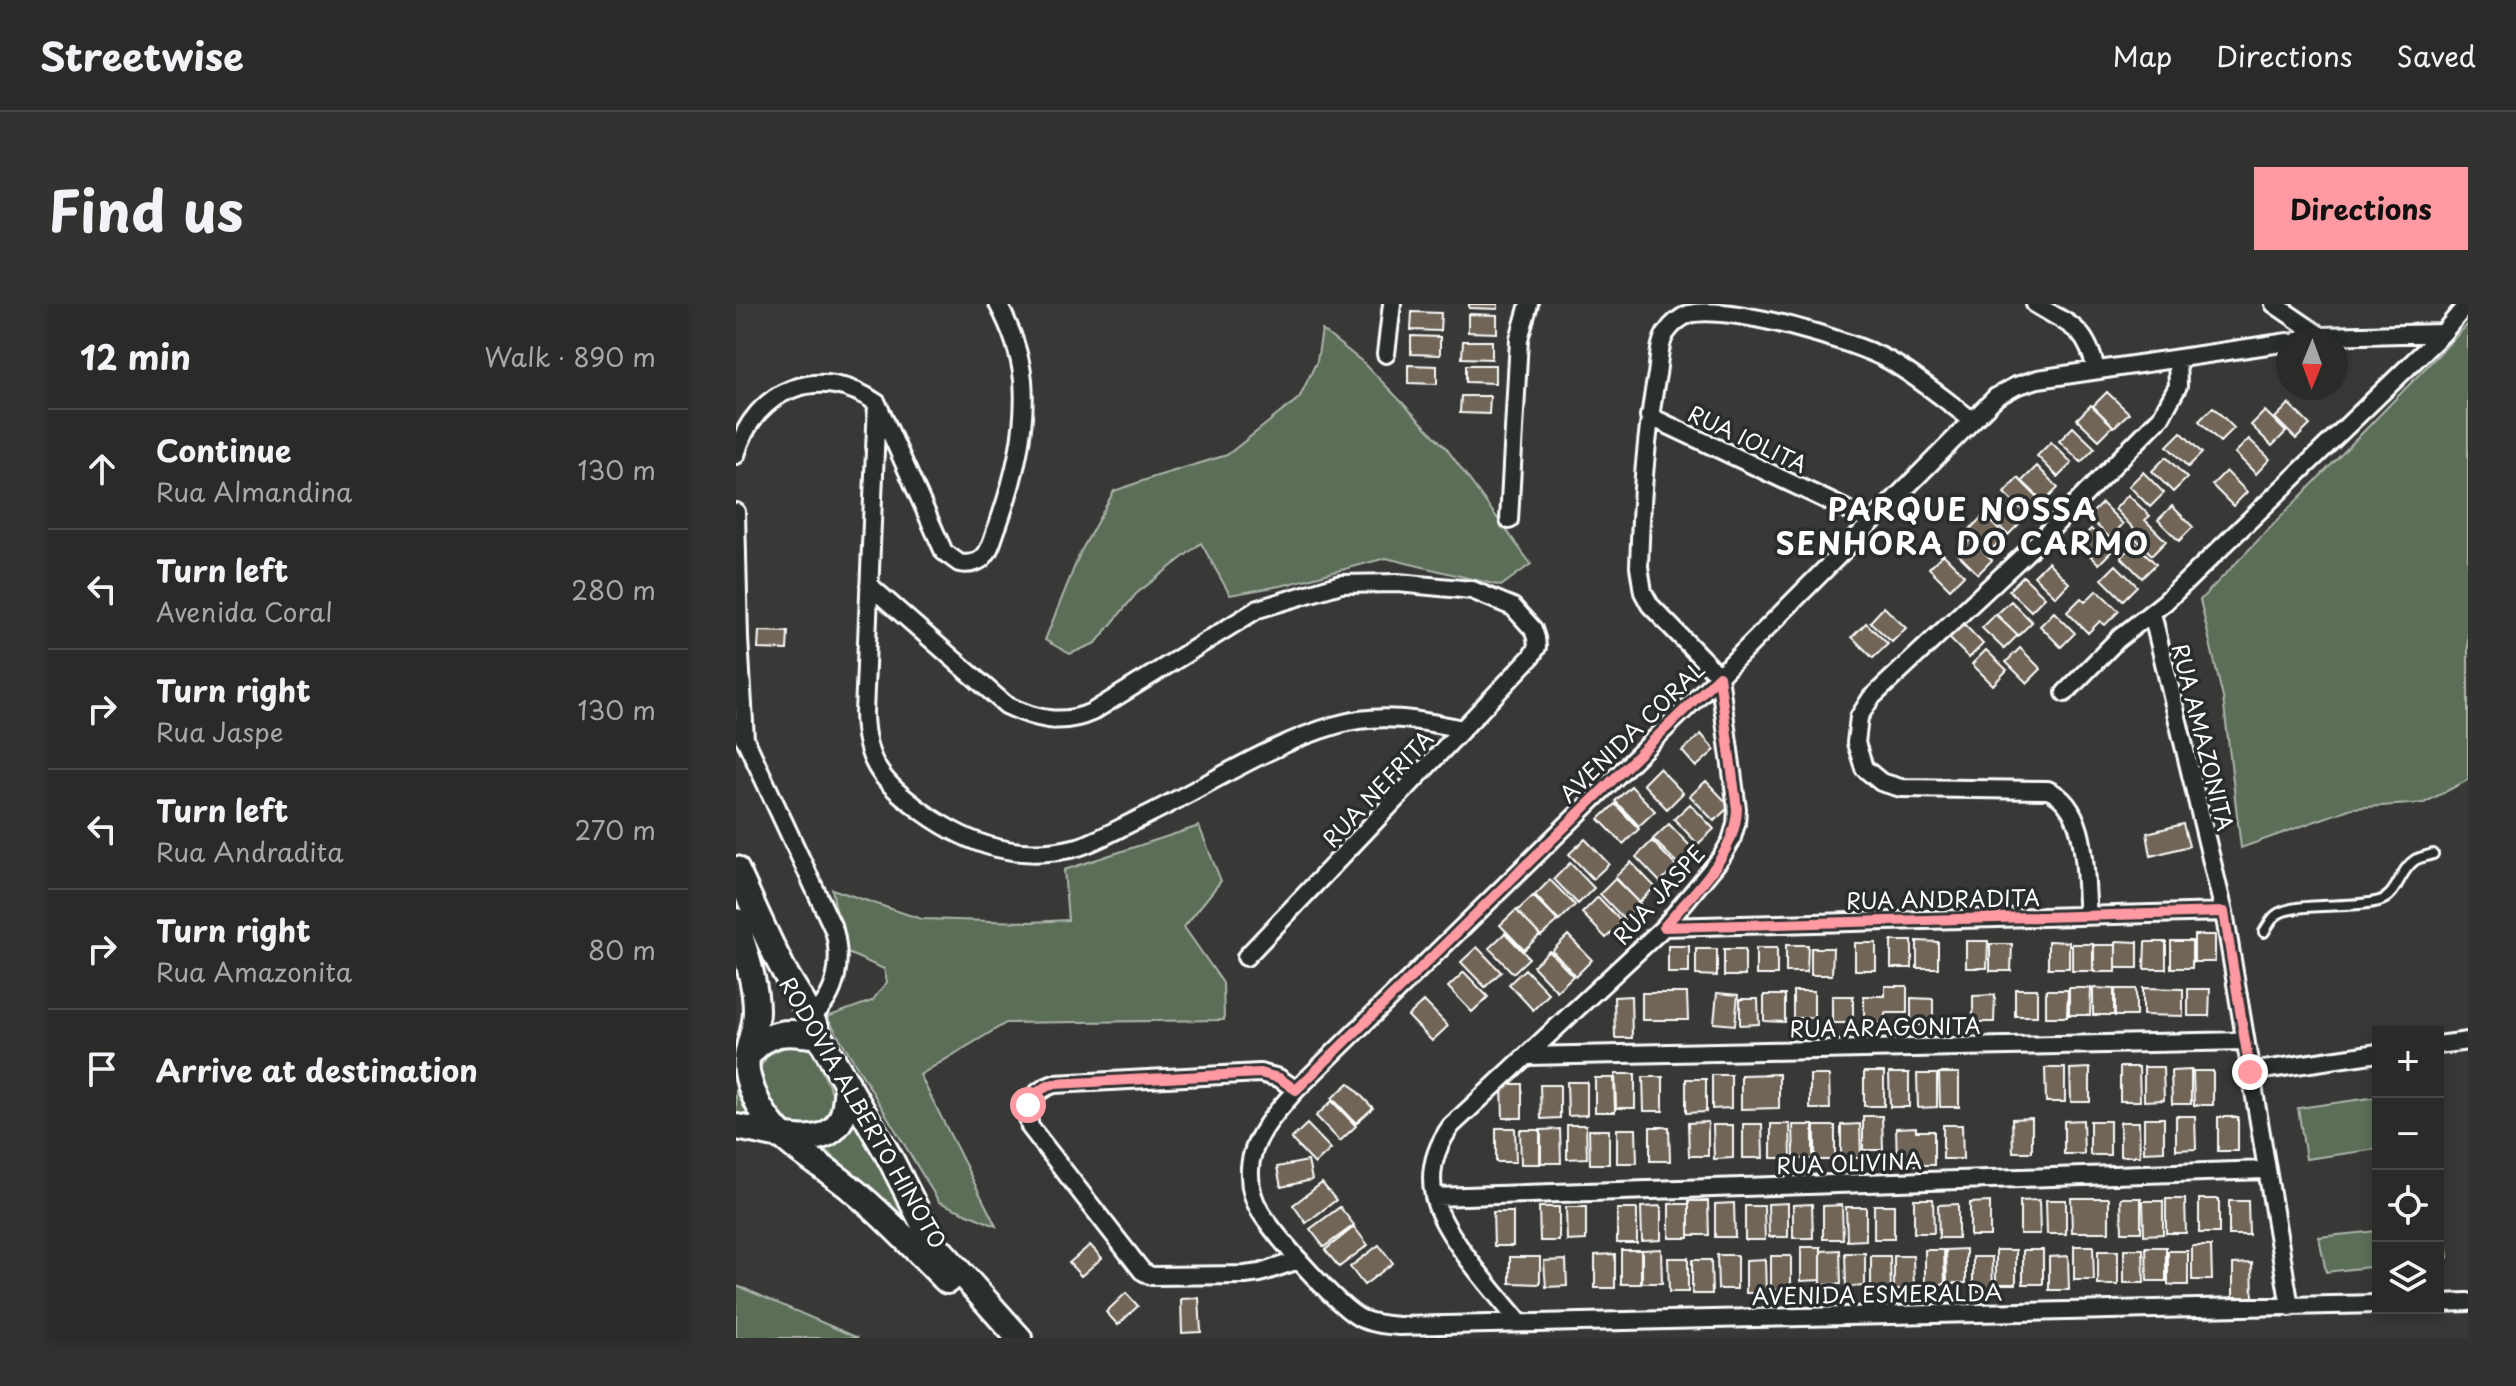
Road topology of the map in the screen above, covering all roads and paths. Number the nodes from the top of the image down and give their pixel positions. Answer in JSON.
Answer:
{"nodes":[{"id":1,"x":998,"y":304,"type":"edge"},
{"id":2,"x":1392,"y":304,"type":"edge"},
{"id":3,"x":1529,"y":304,"type":"edge"},
{"id":4,"x":2035,"y":304,"type":"edge"},
{"id":5,"x":2274,"y":304,"type":"edge"},
{"id":6,"x":2467,"y":304,"type":"edge"},
{"id":7,"x":2309,"y":328,"type":"edge"},
{"id":8,"x":2443,"y":333,"type":"junction"},
{"id":9,"x":2348,"y":335,"type":"edge"},
{"id":10,"x":2276,"y":344,"type":"edge"},
{"id":11,"x":1386,"y":354,"type":"dead end"},
{"id":12,"x":2177,"y":360,"type":"junction"},
{"id":13,"x":2096,"y":369,"type":"junction"},
{"id":14,"x":877,"y":403,"type":"junction"},
{"id":15,"x":1649,"y":416,"type":"junction"},
{"id":16,"x":1972,"y":420,"type":"junction"},
{"id":17,"x":736,"y":455,"type":"edge"},
{"id":18,"x":736,"y":512,"type":"edge"},
{"id":19,"x":1509,"y":520,"type":"dead end"},
{"id":20,"x":1871,"y":521,"type":"junction"},
{"id":21,"x":869,"y":585,"type":"junction"},
{"id":22,"x":2152,"y":613,"type":"junction"},
{"id":23,"x":1719,"y":676,"type":"junction"},
{"id":24,"x":2065,"y":693,"type":"dead end"},
{"id":25,"x":736,"y":726,"type":"edge"},
{"id":26,"x":1462,"y":729,"type":"junction"},
{"id":27,"x":746,"y":741,"type":"junction"},
{"id":28,"x":2433,"y":854,"type":"dead end"},
{"id":29,"x":736,"y":869,"type":"edge"},
{"id":30,"x":736,"y":891,"type":"edge"},
{"id":31,"x":2224,"y":912,"type":"junction"},
{"id":32,"x":2088,"y":916,"type":"junction"},
{"id":33,"x":736,"y":921,"type":"edge"},
{"id":34,"x":1664,"y":927,"type":"junction"},
{"id":35,"x":2264,"y":932,"type":"dead end"},
{"id":36,"x":740,"y":948,"type":"edge"},
{"id":37,"x":775,"y":953,"type":"junction"},
{"id":38,"x":1246,"y":957,"type":"dead end"},
{"id":39,"x":811,"y":1018,"type":"junction"},
{"id":40,"x":2245,"y":1041,"type":"junction"},
{"id":41,"x":2468,"y":1041,"type":"edge"},
{"id":42,"x":2444,"y":1044,"type":"edge"},
{"id":43,"x":2372,"y":1054,"type":"edge"},
{"id":44,"x":1526,"y":1056,"type":"junction"},
{"id":45,"x":740,"y":1066,"type":"edge"},
{"id":46,"x":2250,"y":1072,"type":"junction"},
{"id":47,"x":847,"y":1083,"type":"junction"},
{"id":48,"x":1296,"y":1090,"type":"junction"},
{"id":49,"x":736,"y":1127,"type":"edge"},
{"id":50,"x":780,"y":1135,"type":"junction"},
{"id":51,"x":736,"y":1138,"type":"edge"},
{"id":52,"x":2266,"y":1170,"type":"junction"},
{"id":53,"x":855,"y":1191,"type":"junction"},
{"id":54,"x":1434,"y":1197,"type":"junction"},
{"id":55,"x":1299,"y":1260,"type":"junction"},
{"id":56,"x":2468,"y":1302,"type":"edge"},
{"id":57,"x":2444,"y":1303,"type":"edge"},
{"id":58,"x":2372,"y":1304,"type":"edge"},
{"id":59,"x":2290,"y":1307,"type":"junction"},
{"id":60,"x":1520,"y":1323,"type":"junction"},
{"id":61,"x":1377,"y":1324,"type":"joint"},
{"id":62,"x":1001,"y":1338,"type":"edge"},
{"id":63,"x":1019,"y":1338,"type":"edge"}],
"edges":[{"from":1,"to":14,"type":"street"},
{"from":2,"to":11,"type":"street"},
{"from":3,"to":19,"type":"street"},
{"from":4,"to":13,"type":"street"},
{"from":5,"to":7,"type":"street"},
{"from":6,"to":8,"type":"street"},
{"from":8,"to":9,"type":"street"},
{"from":8,"to":22,"type":"street"},
{"from":10,"to":12,"type":"street","name":"AVENIDA CORAL"},
{"from":12,"to":13,"type":"street","name":"AVENIDA CORAL"},
{"from":12,"to":32,"type":"street"},
{"from":13,"to":16,"type":"street","name":"AVENIDA CORAL"},
{"from":14,"to":17,"type":"street"},
{"from":14,"to":21,"type":"street"},
{"from":15,"to":16,"type":"street"},
{"from":15,"to":20,"type":"street","name":"RUA IOLITA"},
{"from":15,"to":23,"type":"street"},
{"from":16,"to":20,"type":"street","name":"AVENIDA CORAL"},
{"from":18,"to":27,"type":"street"},
{"from":20,"to":23,"type":"street","name":"AVENIDA CORAL"},
{"from":21,"to":26,"type":"street"},
{"from":21,"to":26,"type":"street","name":"RUA NEFRITA"},
{"from":22,"to":24,"type":"street"},
{"from":22,"to":31,"type":"street","name":"RUA AMAZONITA"},
{"from":23,"to":34,"type":"street","name":"RUA JASPE"},
{"from":23,"to":48,"type":"street","name":"AVENIDA CORAL"},
{"from":25,"to":27,"type":"street"},
{"from":26,"to":38,"type":"street","name":"RUA NEFRITA"},
{"from":27,"to":39,"type":"street"},
{"from":28,"to":35,"type":"lane"},
{"from":29,"to":37,"type":"main road","name":"RODOVIA ALBERTO HINOTO"},
{"from":30,"to":37,"type":"main road"},
{"from":31,"to":32,"type":"street","name":"RUA ANDRADITA"},
{"from":31,"to":40,"type":"street","name":"RUA AMAZONITA"},
{"from":32,"to":34,"type":"street","name":"RUA ANDRADITA"},
{"from":33,"to":36,"type":"main road","name":"RODOVIA ALBERTO HINOTO"},
{"from":34,"to":44,"type":"street","name":"RUA JASPE"},
{"from":36,"to":45,"type":"main road","name":"RODOVIA ALBERTO HINOTO"},
{"from":37,"to":39,"type":"main road","name":"RODOVIA ALBERTO HINOTO"},
{"from":39,"to":45,"type":"main road"},
{"from":39,"to":47,"type":"main road","name":"RODOVIA ALBERTO HINOTO"},
{"from":40,"to":44,"type":"street","name":"RUA ARAGONITA"},
{"from":40,"to":46,"type":"street","name":"RUA AMAZONITA"},
{"from":41,"to":42,"type":"street"},
{"from":43,"to":46,"type":"street"},
{"from":44,"to":54,"type":"street","name":"RUA JASPE"},
{"from":45,"to":50,"type":"main road"},
{"from":46,"to":52,"type":"street","name":"RUA AMAZONITA"},
{"from":47,"to":50,"type":"main road"},
{"from":47,"to":63,"type":"main road","name":"RODOVIA ALBERTO HINOTO"},
{"from":48,"to":55,"type":"street","name":"AVENIDA CORAL"},
{"from":48,"to":55,"type":"street"},
{"from":49,"to":50,"type":"main road"},
{"from":50,"to":53,"type":"main road","name":"RODOVIA ALBERTO HINOTO"},
{"from":51,"to":53,"type":"main road"},
{"from":52,"to":54,"type":"street","name":"RUA OLIVINA"},
{"from":52,"to":59,"type":"street","name":"RUA AMAZONITA"},
{"from":53,"to":62,"type":"main road","name":"RODOVIA ALBERTO HINOTO"},
{"from":54,"to":60,"type":"street","name":"RUA JASPE"},
{"from":55,"to":61,"type":"street","name":"AVENIDA CORAL"},
{"from":56,"to":57,"type":"street"},
{"from":58,"to":59,"type":"street","name":"AVENIDA ESMERALDA"},
{"from":59,"to":60,"type":"street","name":"AVENIDA ESMERALDA"},
{"from":60,"to":61,"type":"street","name":"AVENIDA ESMERALDA"}]}
